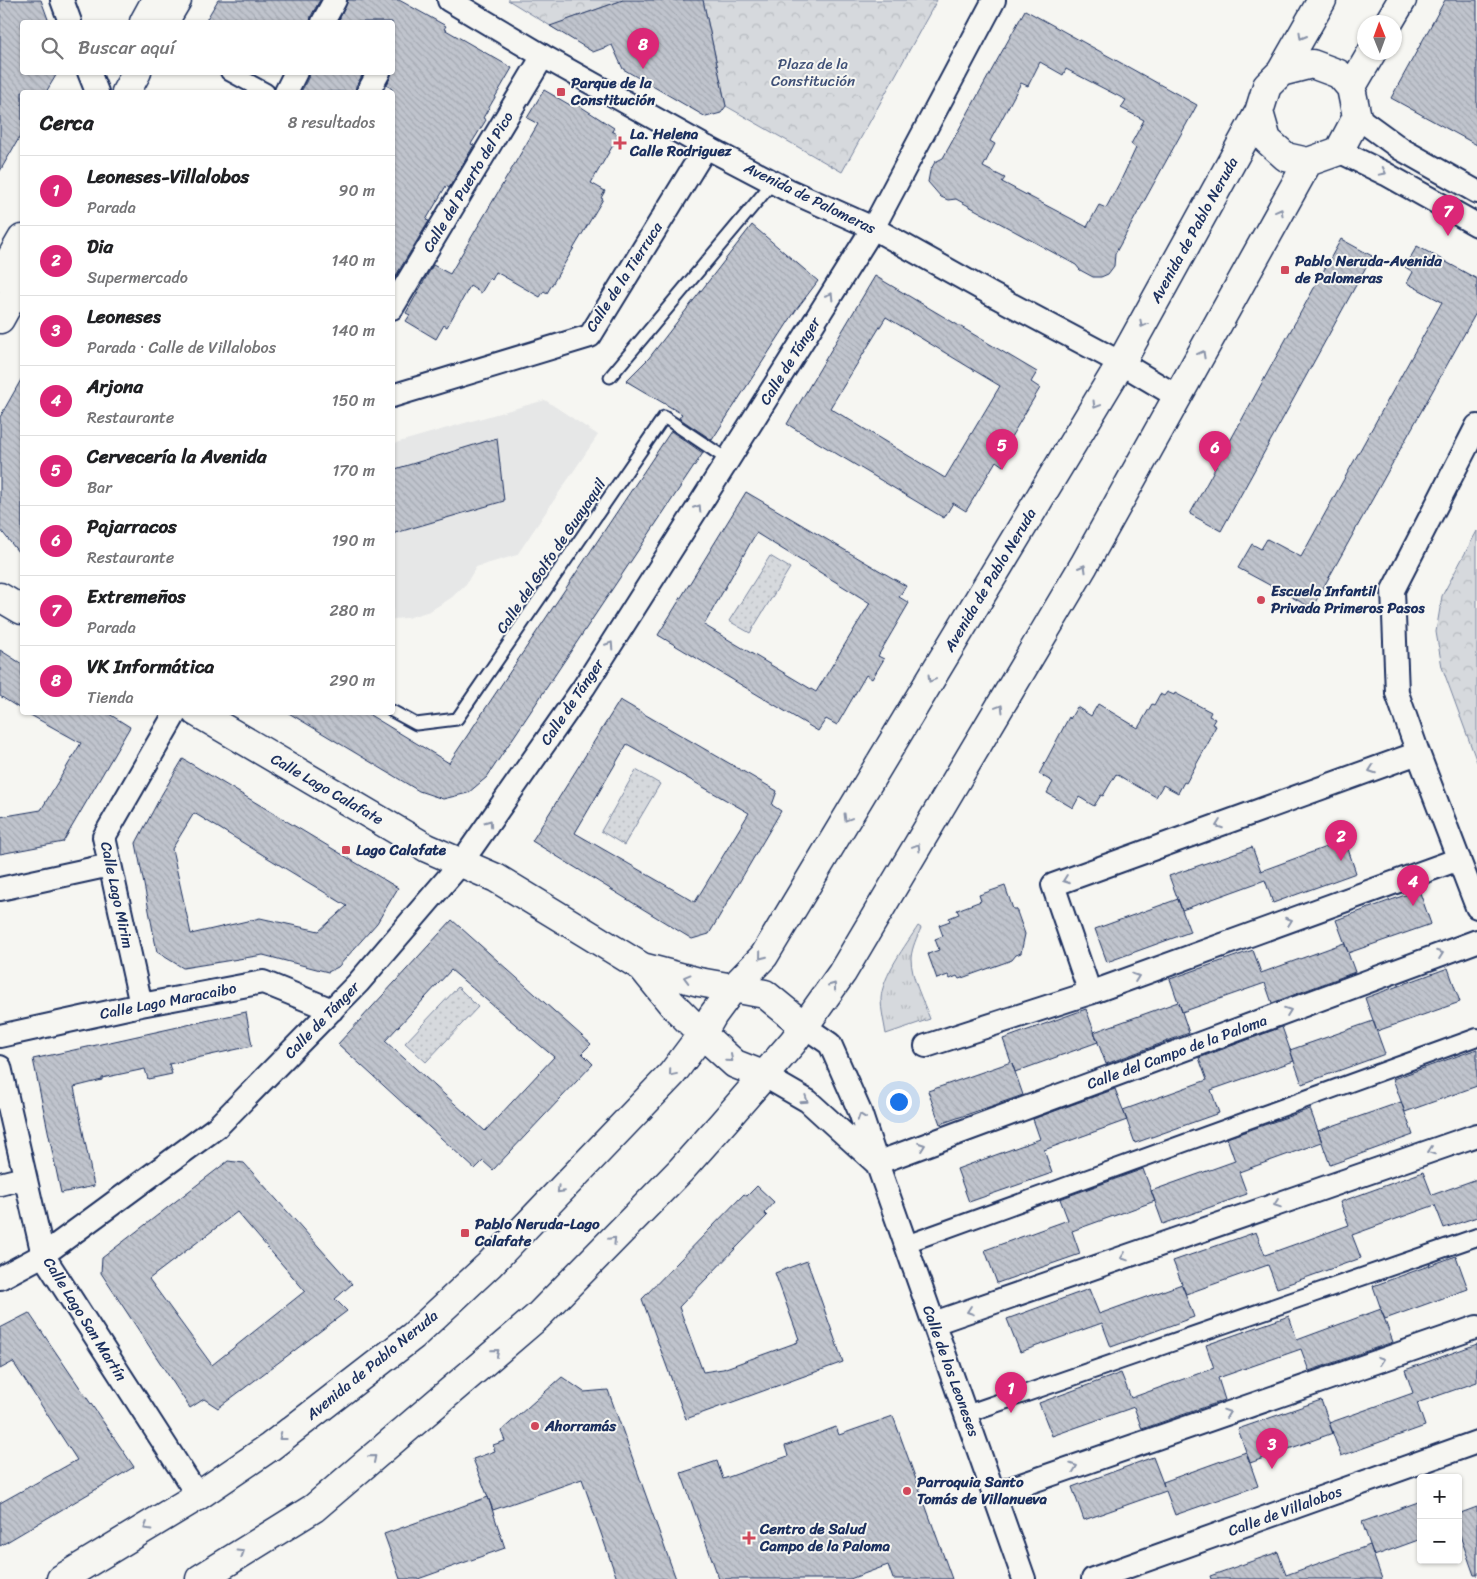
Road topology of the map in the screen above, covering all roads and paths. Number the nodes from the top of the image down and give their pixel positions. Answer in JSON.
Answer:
{"nodes":[{"id":1,"x":62,"y":0,"type":"edge"},
{"id":2,"x":156,"y":0,"type":"edge"},
{"id":3,"x":177,"y":0,"type":"edge"},
{"id":4,"x":335,"y":0,"type":"edge"},
{"id":5,"x":449,"y":0,"type":"edge"},
{"id":6,"x":994,"y":0,"type":"edge"},
{"id":7,"x":1322,"y":0,"type":"edge"},
{"id":8,"x":1402,"y":0,"type":"edge"},
{"id":9,"x":1393,"y":15,"type":"edge"},
{"id":10,"x":69,"y":20,"type":"edge"},
{"id":11,"x":145,"y":20,"type":"edge"},
{"id":12,"x":165,"y":20,"type":"edge"},
{"id":13,"x":324,"y":20,"type":"edge"},
{"id":14,"x":544,"y":56,"type":"junction"},
{"id":15,"x":1367,"y":60,"type":"edge"},
{"id":16,"x":1281,"y":72,"type":"junction"},
{"id":17,"x":91,"y":75,"type":"edge"},
{"id":18,"x":114,"y":75,"type":"edge"},
{"id":19,"x":135,"y":75,"type":"edge"},
{"id":20,"x":235,"y":75,"type":"edge"},
{"id":21,"x":294,"y":75,"type":"edge"},
{"id":22,"x":377,"y":75,"type":"edge"},
{"id":23,"x":1351,"y":88,"type":"junction"},
{"id":24,"x":96,"y":90,"type":"edge"},
{"id":25,"x":107,"y":90,"type":"edge"},
{"id":26,"x":127,"y":90,"type":"edge"},
{"id":27,"x":262,"y":90,"type":"edge"},
{"id":28,"x":287,"y":90,"type":"edge"},
{"id":29,"x":369,"y":90,"type":"edge"},
{"id":30,"x":1259,"y":112,"type":"junction"},
{"id":31,"x":1357,"y":116,"type":"junction"},
{"id":32,"x":706,"y":147,"type":"junction"},
{"id":33,"x":1339,"y":151,"type":"junction"},
{"id":34,"x":1308,"y":162,"type":"junction"},
{"id":35,"x":773,"y":182,"type":"junction"},
{"id":36,"x":1477,"y":192,"type":"edge"},
{"id":37,"x":1477,"y":225,"type":"edge"},
{"id":38,"x":873,"y":228,"type":"junction"},
{"id":39,"x":14,"y":267,"type":"edge"},
{"id":40,"x":396,"y":296,"type":"edge"},
{"id":41,"x":0,"y":319,"type":"edge"},
{"id":42,"x":1121,"y":363,"type":"junction"},
{"id":43,"x":610,"y":377,"type":"dead end"},
{"id":44,"x":395,"y":395,"type":"edge"},
{"id":45,"x":1178,"y":397,"type":"junction"},
{"id":46,"x":1477,"y":426,"type":"edge"},
{"id":47,"x":728,"y":460,"type":"junction"},
{"id":48,"x":0,"y":597,"type":"edge"},
{"id":49,"x":20,"y":609,"type":"edge"},
{"id":50,"x":395,"y":713,"type":"edge"},
{"id":51,"x":174,"y":715,"type":"edge"},
{"id":52,"x":201,"y":715,"type":"edge"},
{"id":53,"x":1418,"y":753,"type":"junction"},
{"id":54,"x":1459,"y":859,"type":"junction"},
{"id":55,"x":461,"y":863,"type":"junction"},
{"id":56,"x":110,"y":866,"type":"junction"},
{"id":57,"x":0,"y":889,"type":"edge"},
{"id":58,"x":1477,"y":907,"type":"edge"},
{"id":59,"x":1477,"y":941,"type":"edge"},
{"id":60,"x":642,"y":967,"type":"junction"},
{"id":61,"x":733,"y":988,"type":"junction"},
{"id":62,"x":1090,"y":993,"type":"junction"},
{"id":63,"x":141,"y":1005,"type":"junction"},
{"id":64,"x":332,"y":1010,"type":"junction"},
{"id":65,"x":804,"y":1026,"type":"junction"},
{"id":66,"x":702,"y":1034,"type":"junction"},
{"id":67,"x":0,"y":1036,"type":"edge"},
{"id":68,"x":1477,"y":1037,"type":"edge"},
{"id":69,"x":926,"y":1046,"type":"dead end"},
{"id":70,"x":0,"y":1067,"type":"edge"},
{"id":71,"x":763,"y":1076,"type":"junction"},
{"id":72,"x":1477,"y":1135,"type":"edge"},
{"id":73,"x":876,"y":1163,"type":"junction"},
{"id":74,"x":24,"y":1178,"type":"junction"},
{"id":75,"x":0,"y":1184,"type":"edge"},
{"id":76,"x":1477,"y":1237,"type":"edge"},
{"id":77,"x":906,"y":1244,"type":"junction"},
{"id":78,"x":43,"y":1255,"type":"junction"},
{"id":79,"x":0,"y":1278,"type":"edge"},
{"id":80,"x":934,"y":1323,"type":"junction"},
{"id":81,"x":1477,"y":1327,"type":"edge"},
{"id":82,"x":966,"y":1414,"type":"junction"},
{"id":83,"x":1477,"y":1442,"type":"edge"},
{"id":84,"x":995,"y":1494,"type":"junction"},
{"id":85,"x":198,"y":1496,"type":"junction"},
{"id":86,"x":60,"y":1579,"type":"edge"},
{"id":87,"x":200,"y":1579,"type":"edge"},
{"id":88,"x":1024,"y":1579,"type":"edge"},
{"id":89,"x":1093,"y":1579,"type":"edge"}],
"edges":[{"from":1,"to":10,"type":"street"},
{"from":2,"to":11,"type":"main road"},
{"from":3,"to":12,"type":"main road"},
{"from":4,"to":13,"type":"street"},
{"from":5,"to":14,"type":"street","name":"Avenida de Palomeras"},
{"from":6,"to":38,"type":"street","name":"Calle de Tánger"},
{"from":7,"to":16,"type":"main road","one_way":true},
{"from":8,"to":9,"type":"main road"},
{"from":14,"to":32,"type":"street","name":"Avenida de Palomeras"},
{"from":14,"to":40,"type":"street","name":"Calle del Puerto del Pico"},
{"from":15,"to":23,"type":"main road"},
{"from":16,"to":23,"type":"main road"},
{"from":16,"to":30,"type":"main road"},
{"from":17,"to":24,"type":"street"},
{"from":18,"to":25,"type":"main road"},
{"from":19,"to":26,"type":"main road"},
{"from":20,"to":27,"type":"street"},
{"from":21,"to":28,"type":"street"},
{"from":22,"to":29,"type":"street"},
{"from":23,"to":31,"type":"main road"},
{"from":30,"to":34,"type":"main road"},
{"from":30,"to":42,"type":"main road","name":"Avenida de Pablo Neruda","one_way":true},
{"from":31,"to":33,"type":"main road"},
{"from":31,"to":36,"type":"street"},
{"from":32,"to":35,"type":"street","name":"Avenida de Palomeras"},
{"from":32,"to":44,"type":"street","name":"Calle de la Tierruca"},
{"from":33,"to":34,"type":"main road"},
{"from":33,"to":37,"type":"street","one_way":true},
{"from":45,"to":34,"type":"main road","one_way":true},
{"from":35,"to":38,"type":"street","name":"Avenida de Palomeras"},
{"from":35,"to":43,"type":"lane"},
{"from":38,"to":42,"type":"street","name":"Avenida de Palomeras"},
{"from":47,"to":38,"type":"street","name":"Calle de Tánger","one_way":true},
{"from":39,"to":41,"type":"main road"},
{"from":42,"to":45,"type":"street","name":"Avenida de Palomeras"},
{"from":42,"to":61,"type":"main road","name":"Avenida de Pablo Neruda","one_way":true},
{"from":65,"to":45,"type":"main road","one_way":true},
{"from":46,"to":53,"type":"street"},
{"from":47,"to":50,"type":"lane","name":"Calle del Golfo de Guayaquil"},
{"from":55,"to":47,"type":"street","name":"Calle de Tánger","one_way":true},
{"from":48,"to":49,"type":"main road"},
{"from":51,"to":56,"type":"street","name":"Calle Lago Mirim"},
{"from":52,"to":55,"type":"main road","name":"Calle Lago Calafate"},
{"from":53,"to":54,"type":"street"},
{"from":53,"to":62,"type":"street","one_way":true},
{"from":54,"to":58,"type":"street"},
{"from":62,"to":54,"type":"street","one_way":true},
{"from":55,"to":60,"type":"main road","name":"Calle Lago Calafate"},
{"from":55,"to":64,"type":"street","name":"Calle de Tánger"},
{"from":56,"to":57,"type":"street"},
{"from":56,"to":63,"type":"street","name":"Calle Lago Mirim"},
{"from":73,"to":59,"type":"street","name":"Calle del Campo de la Paloma","one_way":true},
{"from":61,"to":60,"type":"main road","name":"Calle Lago Calafate","one_way":true},
{"from":60,"to":66,"type":"main road","name":"Calle Lago Calafate"},
{"from":61,"to":65,"type":"main road"},
{"from":61,"to":66,"type":"main road","name":"Avenida de Pablo Neruda"},
{"from":62,"to":69,"type":"street"},
{"from":63,"to":64,"type":"street","name":"Calle Lago Maracaibo"},
{"from":63,"to":67,"type":"street","name":"Calle Lago Maracaibo"},
{"from":64,"to":78,"type":"street","name":"Calle de Tánger"},
{"from":65,"to":71,"type":"main road"},
{"from":73,"to":65,"type":"street","name":"Calle de los Leoneses","one_way":true},
{"from":66,"to":71,"type":"main road","one_way":true},
{"from":66,"to":85,"type":"main road","name":"Avenida de Pablo Neruda","one_way":true},
{"from":68,"to":77,"type":"street"},
{"from":70,"to":74,"type":"street","name":"Calle Lago San Martín"},
{"from":71,"to":73,"type":"street","name":"Calle de los Leoneses","one_way":true},
{"from":87,"to":71,"type":"main road","one_way":true},
{"from":72,"to":80,"type":"street","one_way":true},
{"from":73,"to":77,"type":"street","name":"Calle de los Leoneses"},
{"from":74,"to":75,"type":"street"},
{"from":74,"to":78,"type":"street","name":"Calle Lago San Martín"},
{"from":76,"to":82,"type":"street"},
{"from":77,"to":80,"type":"street","name":"Calle de los Leoneses"},
{"from":78,"to":79,"type":"street","name":"Calle de Tánger"},
{"from":78,"to":85,"type":"street","name":"Calle Lago San Martín"},
{"from":80,"to":82,"type":"street","name":"Calle de los Leoneses"},
{"from":84,"to":81,"type":"street","one_way":true},
{"from":82,"to":84,"type":"street","name":"Calle de los Leoneses"},
{"from":83,"to":89,"type":"street","name":"Calle de Villalobos"},
{"from":84,"to":88,"type":"street","name":"Calle de los Leoneses"},
{"from":85,"to":86,"type":"main road","name":"Avenida de Pablo Neruda","one_way":true}]}
